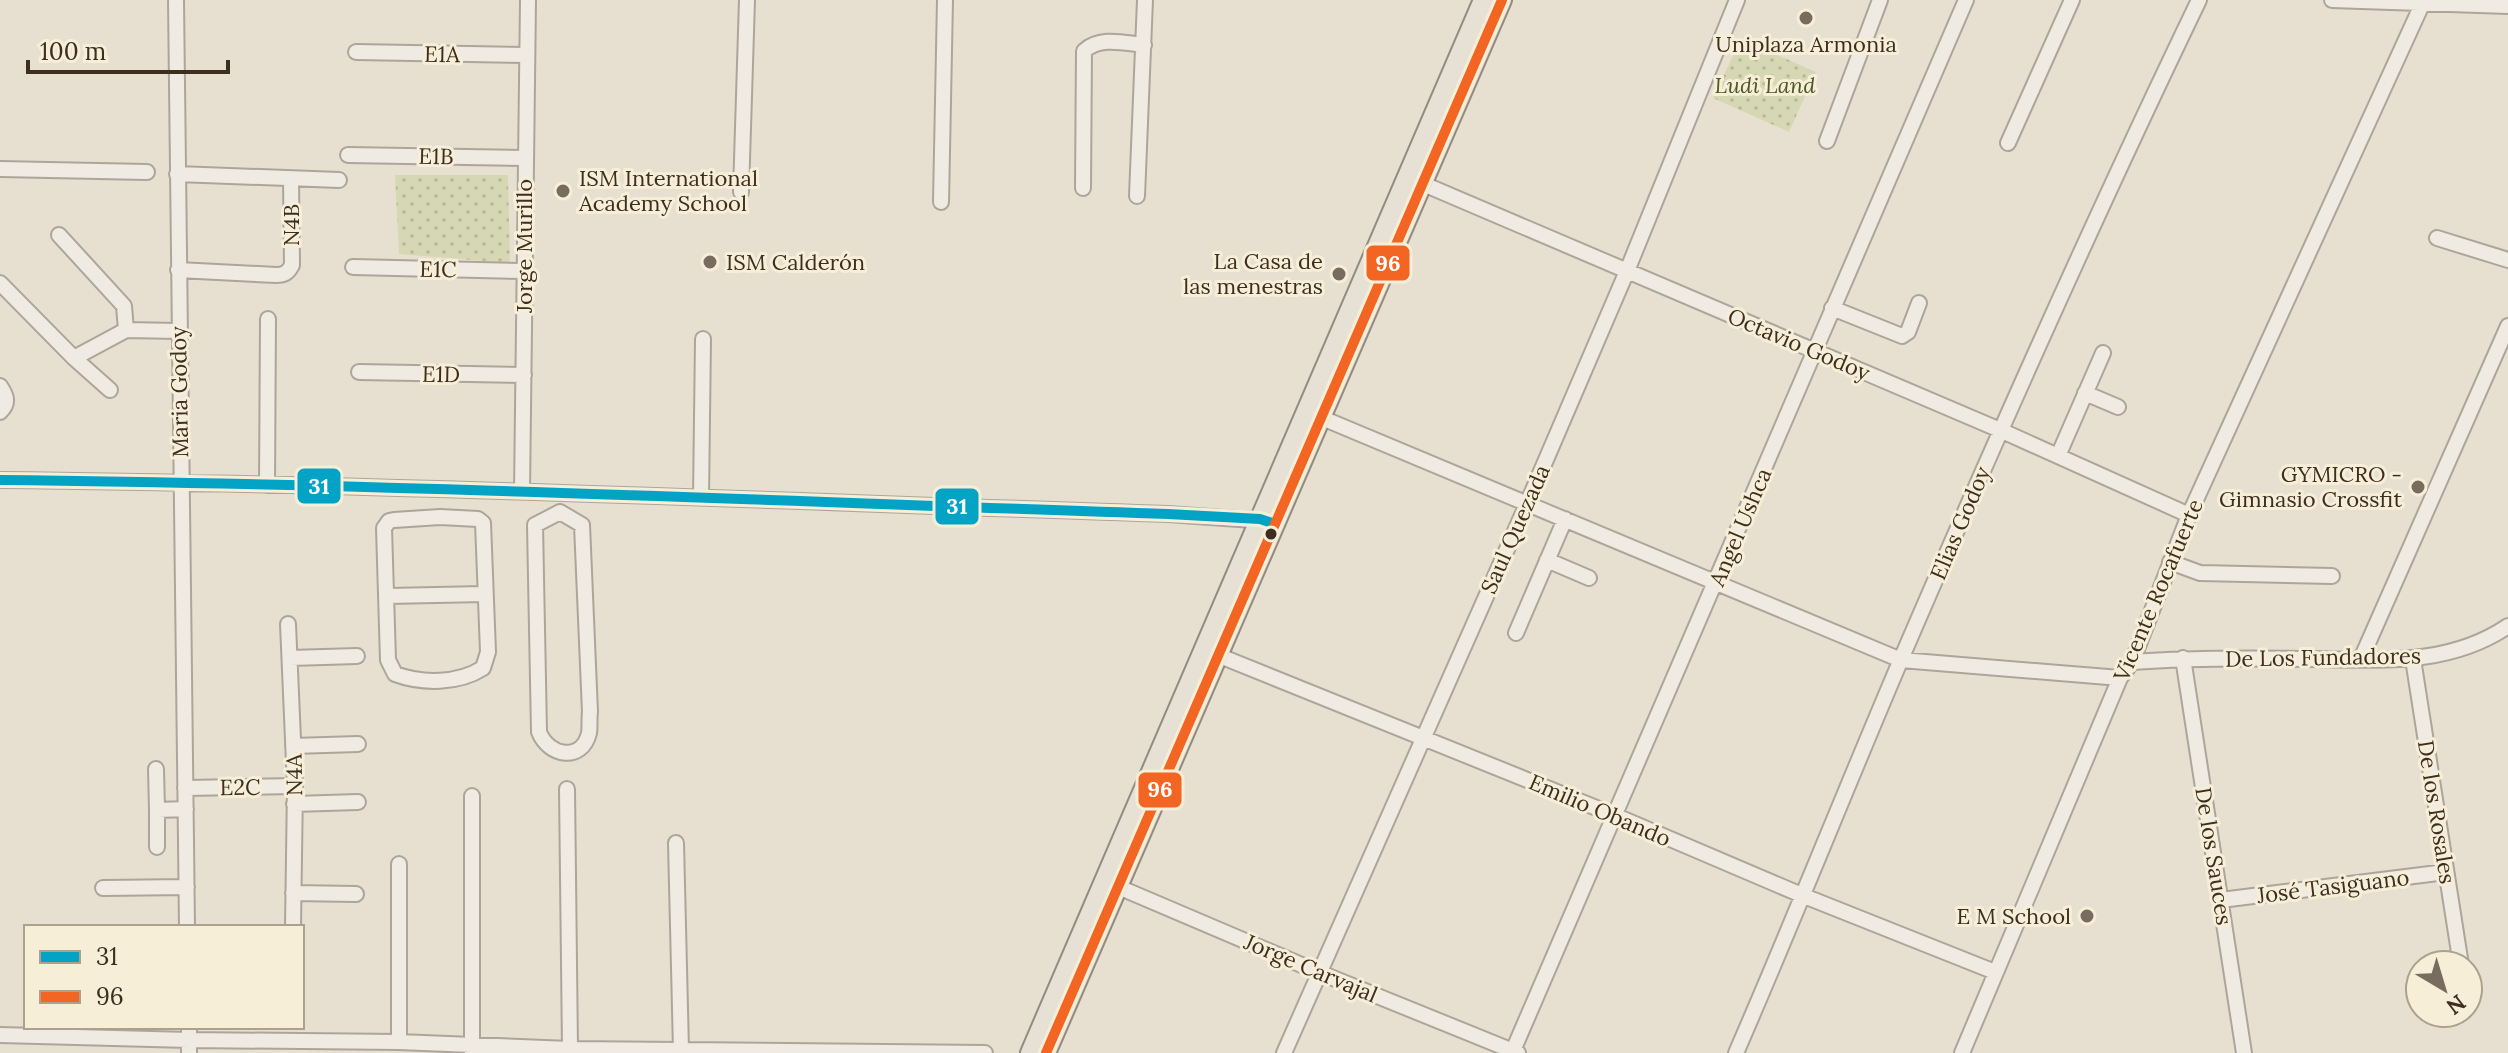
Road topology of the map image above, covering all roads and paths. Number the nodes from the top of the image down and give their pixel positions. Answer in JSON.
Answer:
{"nodes":[{"id":1,"x":176,"y":0,"type":"edge"},
{"id":2,"x":528,"y":0,"type":"edge"},
{"id":3,"x":747,"y":0,"type":"edge"},
{"id":4,"x":945,"y":0,"type":"edge"},
{"id":5,"x":1145,"y":0,"type":"edge"},
{"id":6,"x":1483,"y":0,"type":"edge"},
{"id":7,"x":1502,"y":0,"type":"edge"},
{"id":8,"x":1737,"y":0,"type":"edge"},
{"id":9,"x":1880,"y":0,"type":"edge"},
{"id":10,"x":1966,"y":0,"type":"edge"},
{"id":11,"x":2072,"y":0,"type":"edge"},
{"id":12,"x":2199,"y":0,"type":"edge"},
{"id":13,"x":2332,"y":0,"type":"edge"},
{"id":14,"x":2423,"y":2,"type":"edge"},
{"id":15,"x":2508,"y":6,"type":"edge"},
{"id":16,"x":1144,"y":45,"type":"junction"},
{"id":17,"x":356,"y":52,"type":"dead end"},
{"id":18,"x":527,"y":55,"type":"junction"},
{"id":19,"x":1827,"y":141,"type":"dead end"},
{"id":20,"x":2008,"y":143,"type":"dead end"},
{"id":21,"x":348,"y":155,"type":"dead end"},
{"id":22,"x":524,"y":158,"type":"junction"},
{"id":23,"x":0,"y":169,"type":"edge"},
{"id":24,"x":147,"y":172,"type":"dead end"},
{"id":25,"x":177,"y":174,"type":"junction"},
{"id":26,"x":291,"y":179,"type":"junction"},
{"id":27,"x":339,"y":180,"type":"dead end"},
{"id":28,"x":1415,"y":180,"type":"junction"},
{"id":29,"x":1083,"y":188,"type":"dead end"},
{"id":30,"x":741,"y":192,"type":"dead end"},
{"id":31,"x":1137,"y":196,"type":"dead end"},
{"id":32,"x":941,"y":202,"type":"dead end"},
{"id":33,"x":59,"y":235,"type":"dead end"},
{"id":34,"x":2437,"y":238,"type":"dead end"},
{"id":35,"x":2508,"y":260,"type":"edge"},
{"id":36,"x":353,"y":267,"type":"dead end"},
{"id":37,"x":178,"y":270,"type":"junction"},
{"id":38,"x":523,"y":271,"type":"junction"},
{"id":39,"x":1627,"y":271,"type":"junction"},
{"id":40,"x":0,"y":283,"type":"edge"},
{"id":41,"x":1919,"y":303,"type":"dead end"},
{"id":42,"x":1832,"y":308,"type":"junction"},
{"id":43,"x":268,"y":319,"type":"dead end"},
{"id":44,"x":2508,"y":326,"type":"edge"},
{"id":45,"x":126,"y":330,"type":"junction"},
{"id":46,"x":179,"y":331,"type":"junction"},
{"id":47,"x":703,"y":339,"type":"dead end"},
{"id":48,"x":2504,"y":345,"type":"edge"},
{"id":49,"x":1814,"y":350,"type":"junction"},
{"id":50,"x":2103,"y":353,"type":"dead end"},
{"id":51,"x":74,"y":358,"type":"junction"},
{"id":52,"x":359,"y":372,"type":"dead end"},
{"id":53,"x":524,"y":375,"type":"junction"},
{"id":54,"x":0,"y":386,"type":"edge"},
{"id":55,"x":110,"y":390,"type":"dead end"},
{"id":56,"x":2085,"y":393,"type":"junction"},
{"id":57,"x":2118,"y":407,"type":"dead end"},
{"id":58,"x":0,"y":412,"type":"edge"},
{"id":59,"x":1314,"y":414,"type":"junction"},
{"id":60,"x":2000,"y":430,"type":"junction"},
{"id":61,"x":2058,"y":456,"type":"junction"},
{"id":62,"x":0,"y":480,"type":"edge"},
{"id":63,"x":180,"y":482,"type":"junction"},
{"id":64,"x":267,"y":485,"type":"junction"},
{"id":65,"x":442,"y":490,"type":"junction"},
{"id":66,"x":522,"y":492,"type":"junction"},
{"id":67,"x":563,"y":494,"type":"junction"},
{"id":68,"x":701,"y":498,"type":"junction"},
{"id":69,"x":1527,"y":504,"type":"junction"},
{"id":70,"x":560,"y":512,"type":"junction"},
{"id":71,"x":2189,"y":515,"type":"junction"},
{"id":72,"x":440,"y":517,"type":"junction"},
{"id":73,"x":1565,"y":519,"type":"junction"},
{"id":74,"x":1267,"y":522,"type":"junction"},
{"id":75,"x":1547,"y":560,"type":"junction"},
{"id":76,"x":2170,"y":562,"type":"junction"},
{"id":77,"x":2332,"y":576,"type":"dead end"},
{"id":78,"x":1589,"y":578,"type":"dead end"},
{"id":79,"x":1716,"y":582,"type":"junction"},
{"id":80,"x":484,"y":594,"type":"junction"},
{"id":81,"x":388,"y":596,"type":"junction"},
{"id":82,"x":288,"y":624,"type":"dead end"},
{"id":83,"x":2508,"y":626,"type":"edge"},
{"id":84,"x":1516,"y":633,"type":"dead end"},
{"id":85,"x":1211,"y":652,"type":"junction"},
{"id":86,"x":357,"y":656,"type":"dead end"},
{"id":87,"x":290,"y":658,"type":"junction"},
{"id":88,"x":2183,"y":658,"type":"junction"},
{"id":89,"x":2361,"y":659,"type":"junction"},
{"id":90,"x":2413,"y":659,"type":"junction"},
{"id":91,"x":1901,"y":660,"type":"junction"},
{"id":92,"x":2132,"y":662,"type":"junction"},
{"id":93,"x":2120,"y":678,"type":"junction"},
{"id":94,"x":1423,"y":737,"type":"junction"},
{"id":95,"x":358,"y":744,"type":"dead end"},
{"id":96,"x":293,"y":746,"type":"junction"},
{"id":97,"x":156,"y":769,"type":"dead end"},
{"id":98,"x":295,"y":786,"type":"junction"},
{"id":99,"x":185,"y":788,"type":"junction"},
{"id":100,"x":567,"y":789,"type":"dead end"},
{"id":101,"x":472,"y":796,"type":"dead end"},
{"id":102,"x":358,"y":802,"type":"dead end"},
{"id":103,"x":294,"y":804,"type":"junction"},
{"id":104,"x":186,"y":809,"type":"junction"},
{"id":105,"x":157,"y":810,"type":"junction"},
{"id":106,"x":1614,"y":815,"type":"junction"},
{"id":107,"x":676,"y":843,"type":"dead end"},
{"id":108,"x":157,"y":847,"type":"dead end"},
{"id":109,"x":399,"y":864,"type":"dead end"},
{"id":110,"x":2446,"y":872,"type":"junction"},
{"id":111,"x":1111,"y":884,"type":"junction"},
{"id":112,"x":187,"y":887,"type":"junction"},
{"id":113,"x":103,"y":888,"type":"dead end"},
{"id":114,"x":293,"y":893,"type":"junction"},
{"id":115,"x":356,"y":894,"type":"dead end"},
{"id":116,"x":1804,"y":896,"type":"junction"},
{"id":117,"x":2221,"y":900,"type":"junction"},
{"id":118,"x":187,"y":925,"type":"edge"},
{"id":119,"x":293,"y":925,"type":"edge"},
{"id":120,"x":2458,"y":949,"type":"edge"},
{"id":121,"x":1318,"y":972,"type":"junction"},
{"id":122,"x":1995,"y":972,"type":"junction"},
{"id":123,"x":264,"y":1034,"type":"edge"},
{"id":124,"x":0,"y":1035,"type":"edge"},
{"id":125,"x":189,"y":1040,"type":"edge"},
{"id":126,"x":399,"y":1042,"type":"junction"},
{"id":127,"x":328,"y":1048,"type":"edge"},
{"id":128,"x":472,"y":1049,"type":"edge"},
{"id":129,"x":570,"y":1049,"type":"junction"},
{"id":130,"x":602,"y":1051,"type":"edge"},
{"id":131,"x":672,"y":1051,"type":"edge"},
{"id":132,"x":730,"y":1052,"type":"edge"},
{"id":133,"x":799,"y":1052,"type":"edge"},
{"id":134,"x":1514,"y":1052,"type":"edge"},
{"id":135,"x":985,"y":1053,"type":"edge"},
{"id":136,"x":1030,"y":1053,"type":"edge"},
{"id":137,"x":1046,"y":1053,"type":"edge"},
{"id":138,"x":1284,"y":1053,"type":"edge"},
{"id":139,"x":1736,"y":1053,"type":"edge"},
{"id":140,"x":1962,"y":1053,"type":"edge"},
{"id":141,"x":2244,"y":1053,"type":"edge"}],
"edges":[{"from":1,"to":25,"type":"street","name":"Maria Godoy"},
{"from":2,"to":18,"type":"street","name":"Jorge Murillo"},
{"from":3,"to":30,"type":"street"},
{"from":4,"to":32,"type":"street"},
{"from":5,"to":16,"type":"street"},
{"from":6,"to":28,"type":"main road"},
{"from":7,"to":28,"type":"main road"},
{"from":8,"to":39,"type":"street","name":"Saul Quezada"},
{"from":9,"to":19,"type":"street"},
{"from":10,"to":42,"type":"street","name":"Angel Ushca"},
{"from":11,"to":20,"type":"street"},
{"from":12,"to":60,"type":"street","name":"Elias Godoy"},
{"from":13,"to":14,"type":"street"},
{"from":14,"to":15,"type":"street"},
{"from":14,"to":71,"type":"street","name":"Vicente Rocafuerte"},
{"from":16,"to":29,"type":"street"},
{"from":16,"to":31,"type":"street"},
{"from":17,"to":18,"type":"street","name":"E1A"},
{"from":18,"to":22,"type":"street","name":"Jorge Murillo"},
{"from":21,"to":22,"type":"street","name":"E1B"},
{"from":22,"to":38,"type":"street","name":"Jorge Murillo"},
{"from":23,"to":24,"type":"street"},
{"from":25,"to":26,"type":"street"},
{"from":25,"to":37,"type":"street","name":"Maria Godoy"},
{"from":26,"to":27,"type":"street"},
{"from":26,"to":37,"type":"street","name":"N4B"},
{"from":28,"to":39,"type":"street","name":"Octavio Godoy"},
{"from":28,"to":59,"type":"main road"},
{"from":33,"to":45,"type":"street"},
{"from":34,"to":35,"type":"street"},
{"from":36,"to":38,"type":"street","name":"E1C"},
{"from":37,"to":46,"type":"street","name":"Maria Godoy"},
{"from":38,"to":53,"type":"street","name":"Jorge Murillo"},
{"from":39,"to":49,"type":"street","name":"Octavio Godoy"},
{"from":39,"to":69,"type":"street","name":"Saul Quezada"},
{"from":40,"to":51,"type":"street"},
{"from":41,"to":42,"type":"street"},
{"from":42,"to":49,"type":"street","name":"Angel Ushca"},
{"from":43,"to":64,"type":"street"},
{"from":44,"to":48,"type":"street"},
{"from":45,"to":46,"type":"street"},
{"from":45,"to":51,"type":"street"},
{"from":46,"to":63,"type":"street","name":"Maria Godoy"},
{"from":47,"to":68,"type":"street"},
{"from":48,"to":89,"type":"street"},
{"from":49,"to":60,"type":"street","name":"Octavio Godoy"},
{"from":49,"to":79,"type":"street","name":"Angel Ushca"},
{"from":50,"to":56,"type":"street"},
{"from":51,"to":55,"type":"street"},
{"from":52,"to":53,"type":"street","name":"E1D"},
{"from":53,"to":66,"type":"street","name":"Jorge Murillo"},
{"from":54,"to":58,"type":"street"},
{"from":56,"to":57,"type":"street"},
{"from":56,"to":61,"type":"street"},
{"from":59,"to":69,"type":"street"},
{"from":59,"to":74,"type":"main road"},
{"from":60,"to":61,"type":"street","name":"Octavio Godoy"},
{"from":60,"to":91,"type":"street","name":"Elias Godoy"},
{"from":61,"to":71,"type":"street","name":"Octavio Godoy"},
{"from":62,"to":63,"type":"street"},
{"from":63,"to":64,"type":"street"},
{"from":63,"to":99,"type":"street","name":"Maria Godoy"},
{"from":64,"to":65,"type":"street"},
{"from":65,"to":66,"type":"street"},
{"from":65,"to":72,"type":"street"},
{"from":66,"to":67,"type":"street"},
{"from":67,"to":68,"type":"street"},
{"from":67,"to":70,"type":"street"},
{"from":68,"to":74,"type":"street"},
{"from":69,"to":73,"type":"street"},
{"from":69,"to":94,"type":"street","name":"Saul Quezada"},
{"from":70,"to":70,"type":"street"},
{"from":71,"to":76,"type":"street","name":"Vicente Rocafuerte"},
{"from":72,"to":80,"type":"street"},
{"from":72,"to":81,"type":"street"},
{"from":73,"to":75,"type":"street"},
{"from":73,"to":79,"type":"street"},
{"from":74,"to":85,"type":"main road"},
{"from":75,"to":78,"type":"street"},
{"from":75,"to":84,"type":"street"},
{"from":76,"to":77,"type":"street"},
{"from":76,"to":92,"type":"street","name":"Vicente Rocafuerte"},
{"from":79,"to":91,"type":"street"},
{"from":79,"to":106,"type":"street","name":"Angel Ushca"},
{"from":80,"to":81,"type":"street"},
{"from":80,"to":81,"type":"street"},
{"from":82,"to":87,"type":"street","name":"N4A"},
{"from":83,"to":90,"type":"street","name":"De Los Fundadores"},
{"from":85,"to":94,"type":"street","name":"Emilio Obando"},
{"from":85,"to":111,"type":"main road"},
{"from":86,"to":87,"type":"street"},
{"from":87,"to":96,"type":"street","name":"N4A"},
{"from":88,"to":89,"type":"street","name":"De Los Fundadores"},
{"from":88,"to":92,"type":"street","name":"De Los Fundadores"},
{"from":88,"to":117,"type":"street","name":"De los Sauces"},
{"from":89,"to":90,"type":"street","name":"De Los Fundadores"},
{"from":90,"to":110,"type":"street","name":"De los Rosales"},
{"from":91,"to":93,"type":"street"},
{"from":91,"to":116,"type":"street","name":"Elias Godoy"},
{"from":92,"to":93,"type":"street","name":"Vicente Rocafuerte"},
{"from":93,"to":122,"type":"street","name":"Vicente Rocafuerte"},
{"from":94,"to":106,"type":"street","name":"Emilio Obando"},
{"from":94,"to":121,"type":"street","name":"Saul Quezada"},
{"from":95,"to":96,"type":"street"},
{"from":96,"to":98,"type":"street","name":"N4A"},
{"from":97,"to":105,"type":"street"},
{"from":98,"to":99,"type":"street","name":"E2C"},
{"from":98,"to":103,"type":"street","name":"N4A"},
{"from":99,"to":104,"type":"street","name":"Maria Godoy"},
{"from":100,"to":129,"type":"street"},
{"from":101,"to":128,"type":"street"},
{"from":102,"to":103,"type":"street"},
{"from":103,"to":114,"type":"street","name":"N4A"},
{"from":104,"to":105,"type":"street"},
{"from":104,"to":112,"type":"street","name":"Maria Godoy"},
{"from":105,"to":108,"type":"street"},
{"from":106,"to":116,"type":"street","name":"Emilio Obando"},
{"from":106,"to":134,"type":"street","name":"Angel Ushca"},
{"from":107,"to":131,"type":"street"},
{"from":109,"to":126,"type":"street"},
{"from":110,"to":117,"type":"street","name":"José Tasiguano"},
{"from":110,"to":120,"type":"street","name":"De los Rosales"},
{"from":111,"to":121,"type":"street","name":"Jorge Carvajal"},
{"from":111,"to":136,"type":"main road"},
{"from":111,"to":137,"type":"main road"},
{"from":112,"to":113,"type":"street"},
{"from":112,"to":118,"type":"street","name":"Maria Godoy"},
{"from":114,"to":115,"type":"street"},
{"from":114,"to":119,"type":"street","name":"N4A"},
{"from":116,"to":122,"type":"street","name":"Emilio Obando"},
{"from":116,"to":139,"type":"street","name":"Elias Godoy"},
{"from":117,"to":141,"type":"street","name":"De los Sauces"},
{"from":121,"to":134,"type":"street","name":"Jorge Carvajal"},
{"from":121,"to":138,"type":"street","name":"Saul Quezada"},
{"from":122,"to":140,"type":"street","name":"Vicente Rocafuerte"},
{"from":123,"to":125,"type":"street"},
{"from":123,"to":127,"type":"street"},
{"from":124,"to":125,"type":"street"},
{"from":126,"to":127,"type":"street"},
{"from":126,"to":128,"type":"street"},
{"from":128,"to":129,"type":"street"},
{"from":129,"to":130,"type":"street"},
{"from":130,"to":131,"type":"street"},
{"from":131,"to":132,"type":"street"},
{"from":132,"to":133,"type":"street"},
{"from":133,"to":135,"type":"street"}]}
